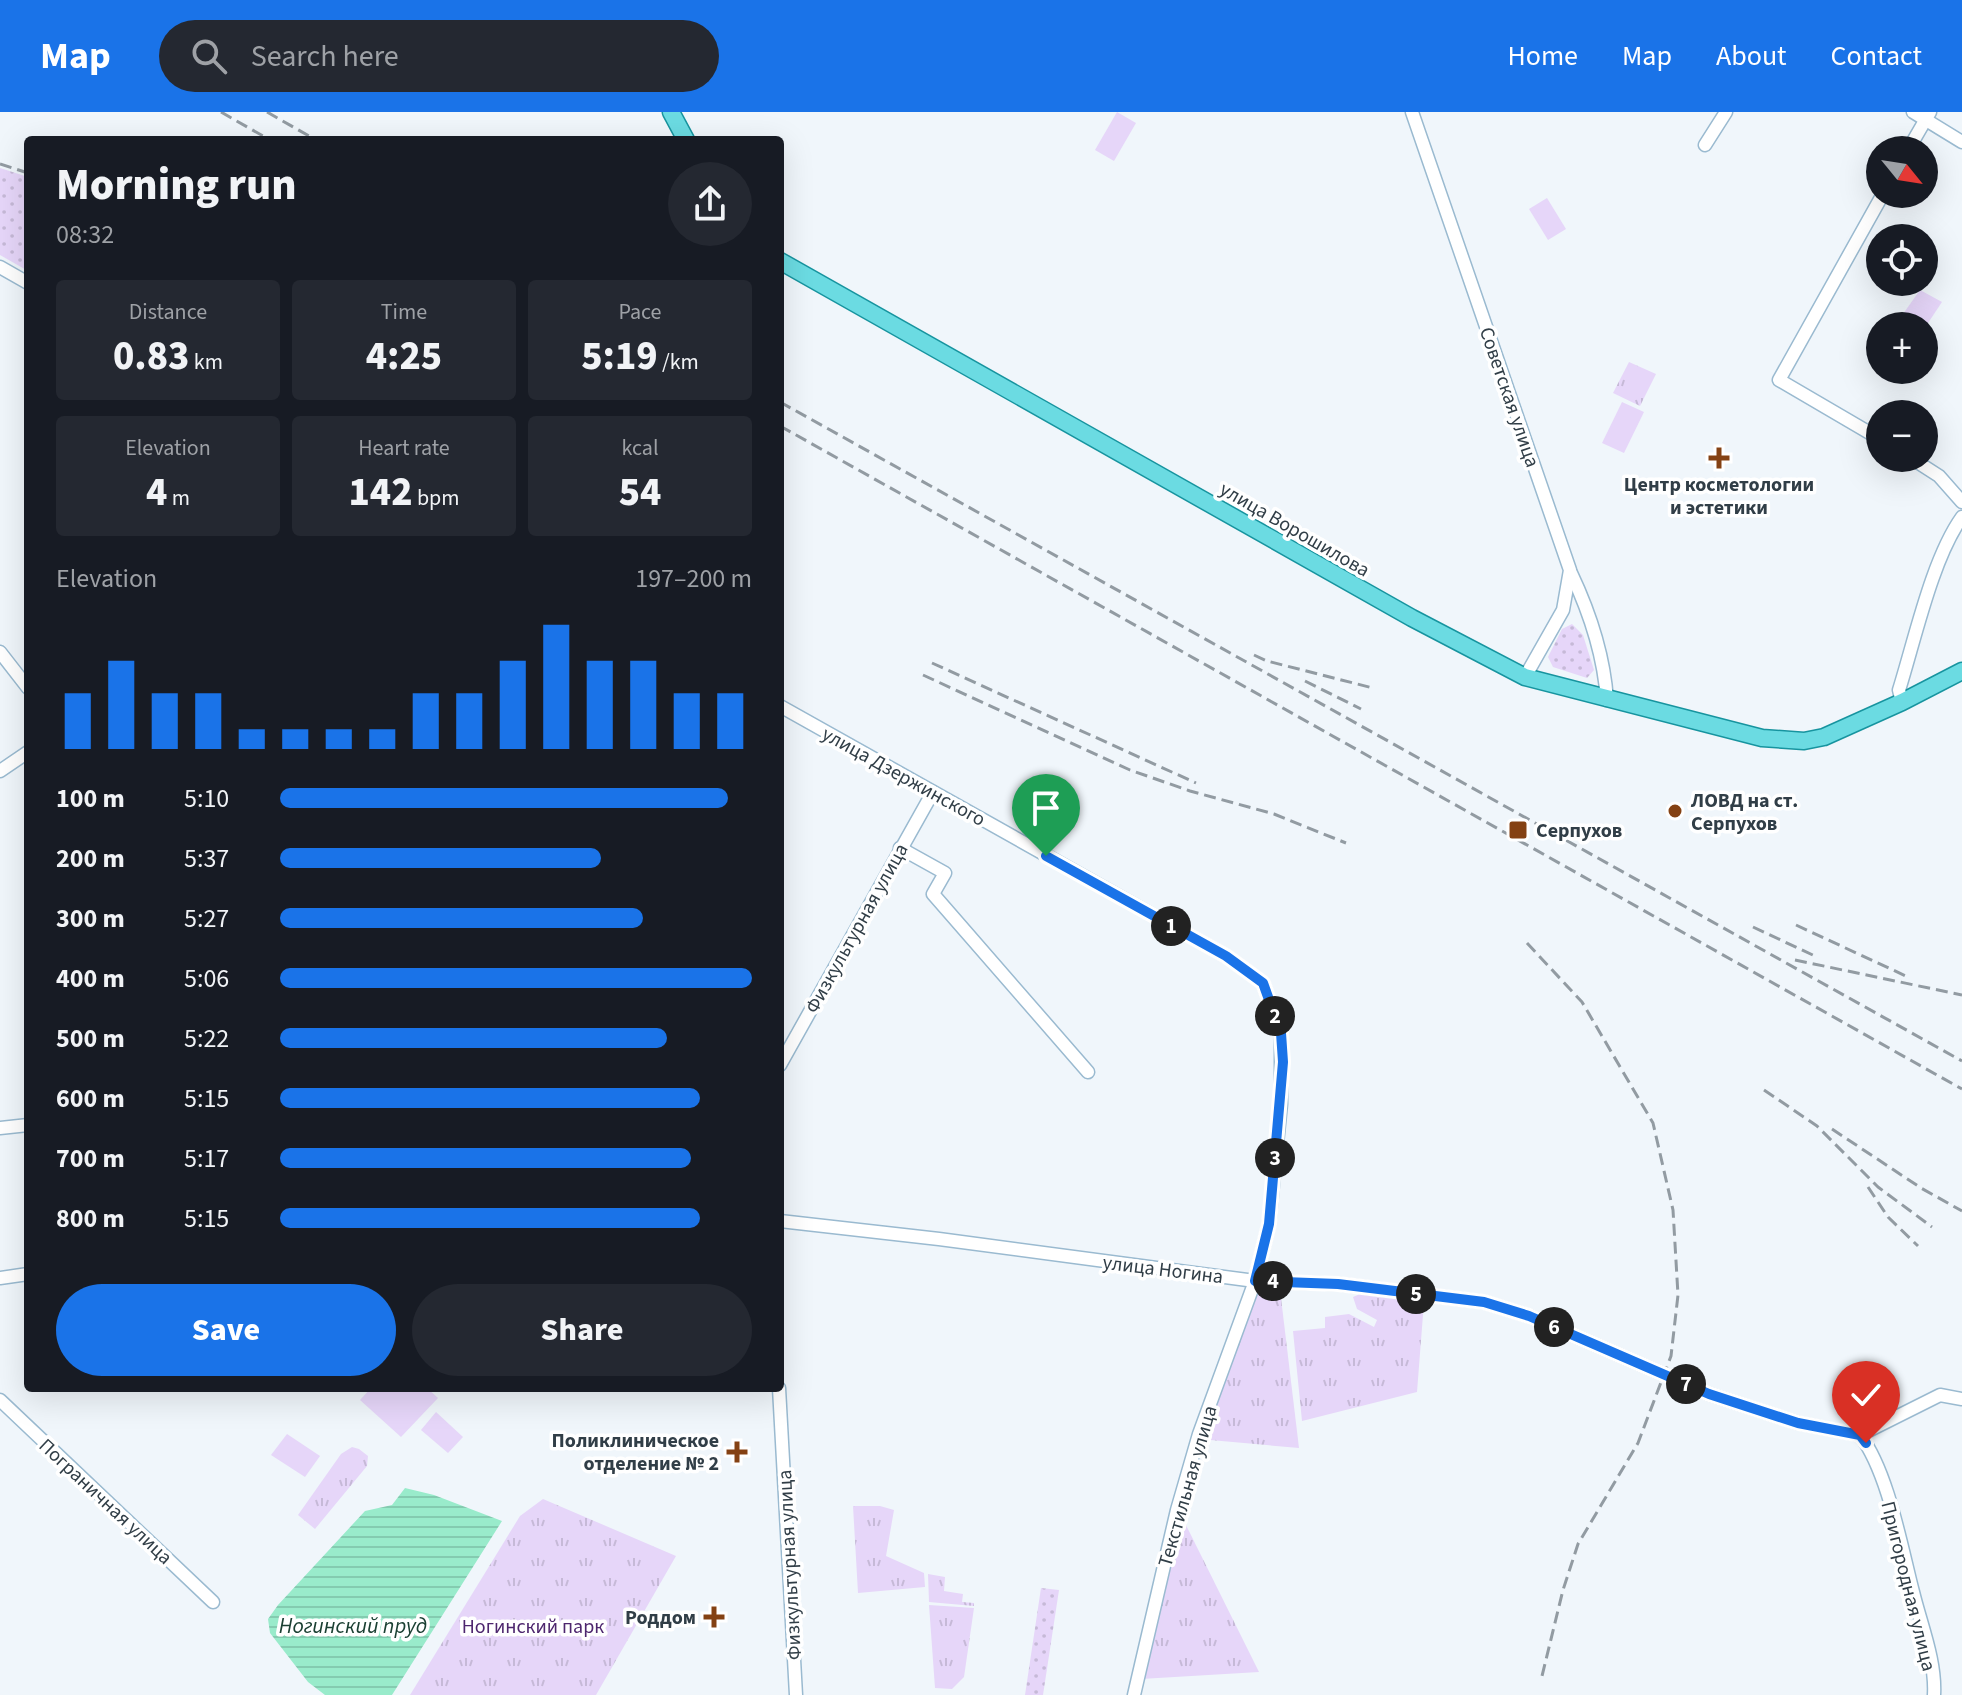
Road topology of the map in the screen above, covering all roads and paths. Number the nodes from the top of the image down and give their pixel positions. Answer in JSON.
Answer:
{"nodes":[{"id":1,"x":671,"y":112,"type":"edge"},
{"id":2,"x":1412,"y":112,"type":"edge"},
{"id":3,"x":1726,"y":112,"type":"edge"},
{"id":4,"x":1913,"y":112,"type":"edge"},
{"id":5,"x":1928,"y":116,"type":"edge"},
{"id":6,"x":684,"y":136,"type":"edge"},
{"id":7,"x":1916,"y":136,"type":"edge"},
{"id":8,"x":1962,"y":142,"type":"edge"},
{"id":9,"x":1705,"y":145,"type":"dead end"},
{"id":10,"x":1875,"y":208,"type":"edge"},
{"id":11,"x":784,"y":263,"type":"edge"},
{"id":12,"x":0,"y":267,"type":"edge"},
{"id":13,"x":24,"y":281,"type":"edge"},
{"id":14,"x":1866,"y":431,"type":"edge"},
{"id":15,"x":1933,"y":472,"type":"edge"},
{"id":16,"x":1962,"y":502,"type":"edge"},
{"id":17,"x":1962,"y":517,"type":"edge"},
{"id":18,"x":1570,"y":570,"type":"junction"},
{"id":19,"x":1555,"y":623,"type":"junction"},
{"id":20,"x":1596,"y":635,"type":"junction"},
{"id":21,"x":0,"y":652,"type":"edge"},
{"id":22,"x":1962,"y":671,"type":"edge"},
{"id":23,"x":1525,"y":677,"type":"junction"},
{"id":24,"x":24,"y":683,"type":"edge"},
{"id":25,"x":1607,"y":700,"type":"junction"},
{"id":26,"x":1902,"y":702,"type":"junction"},
{"id":27,"x":784,"y":708,"type":"edge"},
{"id":28,"x":24,"y":755,"type":"edge"},
{"id":29,"x":0,"y":771,"type":"edge"},
{"id":30,"x":933,"y":792,"type":"junction"},
{"id":31,"x":900,"y":848,"type":"junction"},
{"id":32,"x":784,"y":1058,"type":"edge"},
{"id":33,"x":1088,"y":1072,"type":"dead end"},
{"id":34,"x":24,"y":1125,"type":"edge"},
{"id":35,"x":0,"y":1128,"type":"edge"},
{"id":36,"x":784,"y":1221,"type":"edge"},
{"id":37,"x":24,"y":1275,"type":"edge"},
{"id":38,"x":0,"y":1278,"type":"edge"},
{"id":39,"x":1255,"y":1281,"type":"junction"},
{"id":40,"x":779,"y":1392,"type":"edge"},
{"id":41,"x":1962,"y":1399,"type":"edge"},
{"id":42,"x":0,"y":1400,"type":"edge"},
{"id":43,"x":1860,"y":1435,"type":"junction"},
{"id":44,"x":213,"y":1602,"type":"dead end"},
{"id":45,"x":796,"y":1695,"type":"edge"},
{"id":46,"x":1134,"y":1695,"type":"edge"},
{"id":47,"x":1934,"y":1695,"type":"edge"}],
"edges":[{"from":1,"to":6,"type":"main road"},
{"from":2,"to":18,"type":"street","name":"Советская улица"},
{"from":3,"to":9,"type":"street"},
{"from":4,"to":5,"type":"street"},
{"from":5,"to":7,"type":"street"},
{"from":5,"to":8,"type":"street"},
{"from":10,"to":14,"type":"street"},
{"from":11,"to":23,"type":"main road","name":"улица Ворошилова"},
{"from":12,"to":13,"type":"street"},
{"from":15,"to":16,"type":"street"},
{"from":17,"to":26,"type":"street"},
{"from":18,"to":19,"type":"street"},
{"from":18,"to":20,"type":"street","name":"Советская улица"},
{"from":19,"to":20,"type":"street"},
{"from":19,"to":23,"type":"street"},
{"from":20,"to":25,"type":"street","name":"Советская улица"},
{"from":21,"to":24,"type":"street"},
{"from":22,"to":26,"type":"main road"},
{"from":23,"to":25,"type":"main road","name":"улица Ворошилова"},
{"from":25,"to":26,"type":"main road","name":"улица Ворошилова"},
{"from":27,"to":30,"type":"street","name":"улица Дзержинского"},
{"from":28,"to":29,"type":"street"},
{"from":30,"to":31,"type":"street","name":"Физкультурная улица"},
{"from":30,"to":39,"type":"street","name":"улица Дзержинского"},
{"from":31,"to":32,"type":"street","name":"Физкультурная улица"},
{"from":31,"to":33,"type":"street"},
{"from":34,"to":35,"type":"street"},
{"from":36,"to":39,"type":"street","name":"улица Ногина"},
{"from":37,"to":38,"type":"street"},
{"from":39,"to":43,"type":"street","name":"улица Ногина"},
{"from":39,"to":46,"type":"street","name":"Текстильная улица"},
{"from":40,"to":45,"type":"street","name":"Физкультурная улица"},
{"from":41,"to":43,"type":"street"},
{"from":42,"to":44,"type":"street","name":"Пограничная улица"},
{"from":43,"to":47,"type":"street","name":"Пригородная улица"}]}
